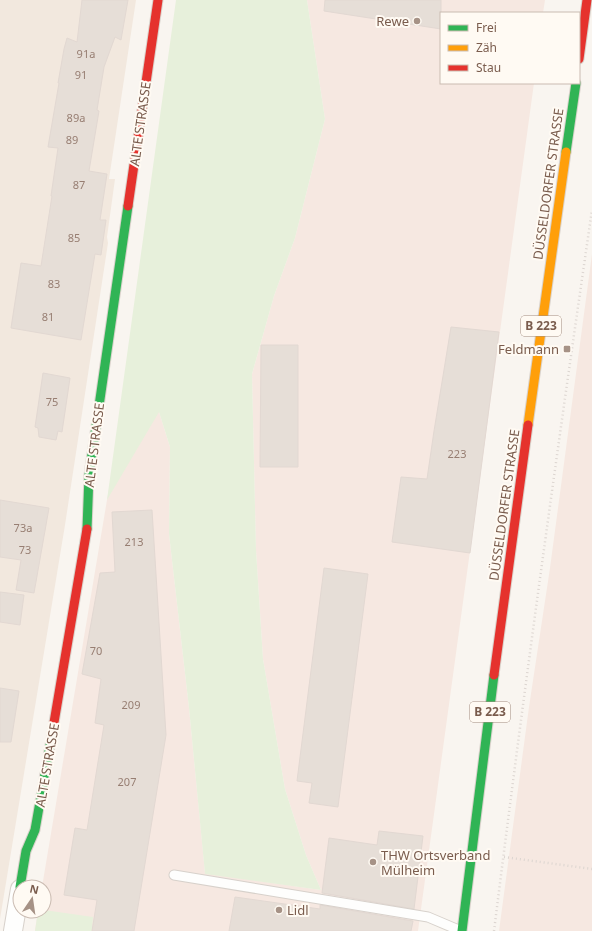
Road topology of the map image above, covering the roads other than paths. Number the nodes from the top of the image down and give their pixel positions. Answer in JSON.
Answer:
{"nodes":[{"id":1,"x":158,"y":0,"type":"edge"},
{"id":2,"x":587,"y":0,"type":"edge"},
{"id":3,"x":580,"y":52,"type":"edge"},
{"id":4,"x":576,"y":84,"type":"edge"},
{"id":5,"x":174,"y":875,"type":"dead end"},
{"id":6,"x":21,"y":879,"type":"edge"},
{"id":7,"x":15,"y":919,"type":"edge"},
{"id":8,"x":13,"y":931,"type":"edge"},
{"id":9,"x":462,"y":931,"type":"edge"}],
"edges":[{"from":1,"to":6,"type":"main road","name":"ALTE STRASSE"},
{"from":2,"to":3,"type":"main road"},
{"from":4,"to":9,"type":"main road","name":"DÜSSELDORFER STRASSE","number":"B 223"},
{"from":5,"to":9,"type":"lane"},
{"from":7,"to":8,"type":"street","name":"ALTE STRASSE"}]}
